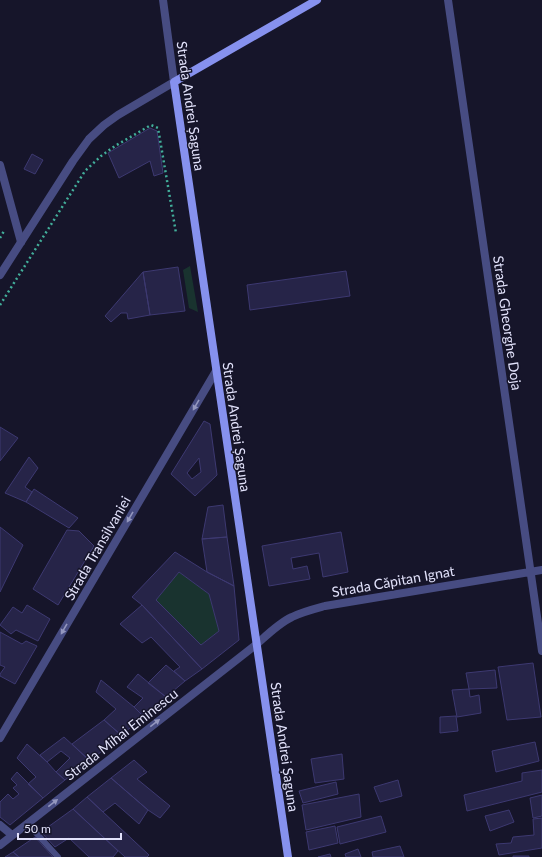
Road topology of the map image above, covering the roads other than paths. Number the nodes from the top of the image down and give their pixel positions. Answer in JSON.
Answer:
{"nodes":[{"id":1,"x":163,"y":0,"type":"edge"},
{"id":2,"x":316,"y":0,"type":"edge"},
{"id":3,"x":448,"y":0,"type":"edge"},
{"id":4,"x":174,"y":82,"type":"junction"},
{"id":5,"x":0,"y":165,"type":"edge"},
{"id":6,"x":21,"y":242,"type":"junction"},
{"id":7,"x":0,"y":275,"type":"edge"},
{"id":8,"x":216,"y":371,"type":"junction"},
{"id":9,"x":542,"y":570,"type":"edge"},
{"id":10,"x":530,"y":571,"type":"junction"},
{"id":11,"x":257,"y":644,"type":"junction"},
{"id":12,"x":542,"y":651,"type":"edge"},
{"id":13,"x":0,"y":738,"type":"edge"},
{"id":14,"x":27,"y":823,"type":"junction"},
{"id":15,"x":0,"y":825,"type":"edge"},
{"id":16,"x":12,"y":835,"type":"junction"},
{"id":17,"x":0,"y":845,"type":"edge"},
{"id":18,"x":58,"y":857,"type":"edge"},
{"id":19,"x":288,"y":857,"type":"edge"}],
"edges":[{"from":1,"to":4,"type":"street","name":"Strada Andrei Șaguna"},
{"from":2,"to":4,"type":"main road"},
{"from":3,"to":10,"type":"street","name":"Strada Gheorghe Doja"},
{"from":4,"to":6,"type":"street"},
{"from":4,"to":8,"type":"main road","name":"Strada Andrei Șaguna"},
{"from":5,"to":6,"type":"street"},
{"from":6,"to":7,"type":"street"},
{"from":8,"to":11,"type":"main road","name":"Strada Andrei Șaguna"},
{"from":8,"to":13,"type":"street","name":"Strada Transilvaniei","one_way":true},
{"from":9,"to":10,"type":"street","name":"Strada Căpitan Ignat"},
{"from":10,"to":11,"type":"street","name":"Strada Căpitan Ignat"},
{"from":10,"to":12,"type":"street","name":"Strada Gheorghe Doja"},
{"from":14,"to":11,"type":"street","name":"Strada Mihai Eminescu","one_way":true},
{"from":11,"to":19,"type":"main road","name":"Strada Andrei Șaguna"},
{"from":14,"to":16,"type":"street","name":"Strada Mihai Eminescu"},
{"from":14,"to":18,"type":"lane"},
{"from":15,"to":16,"type":"street"},
{"from":16,"to":17,"type":"street","name":"Strada Mihai Eminescu"}]}
